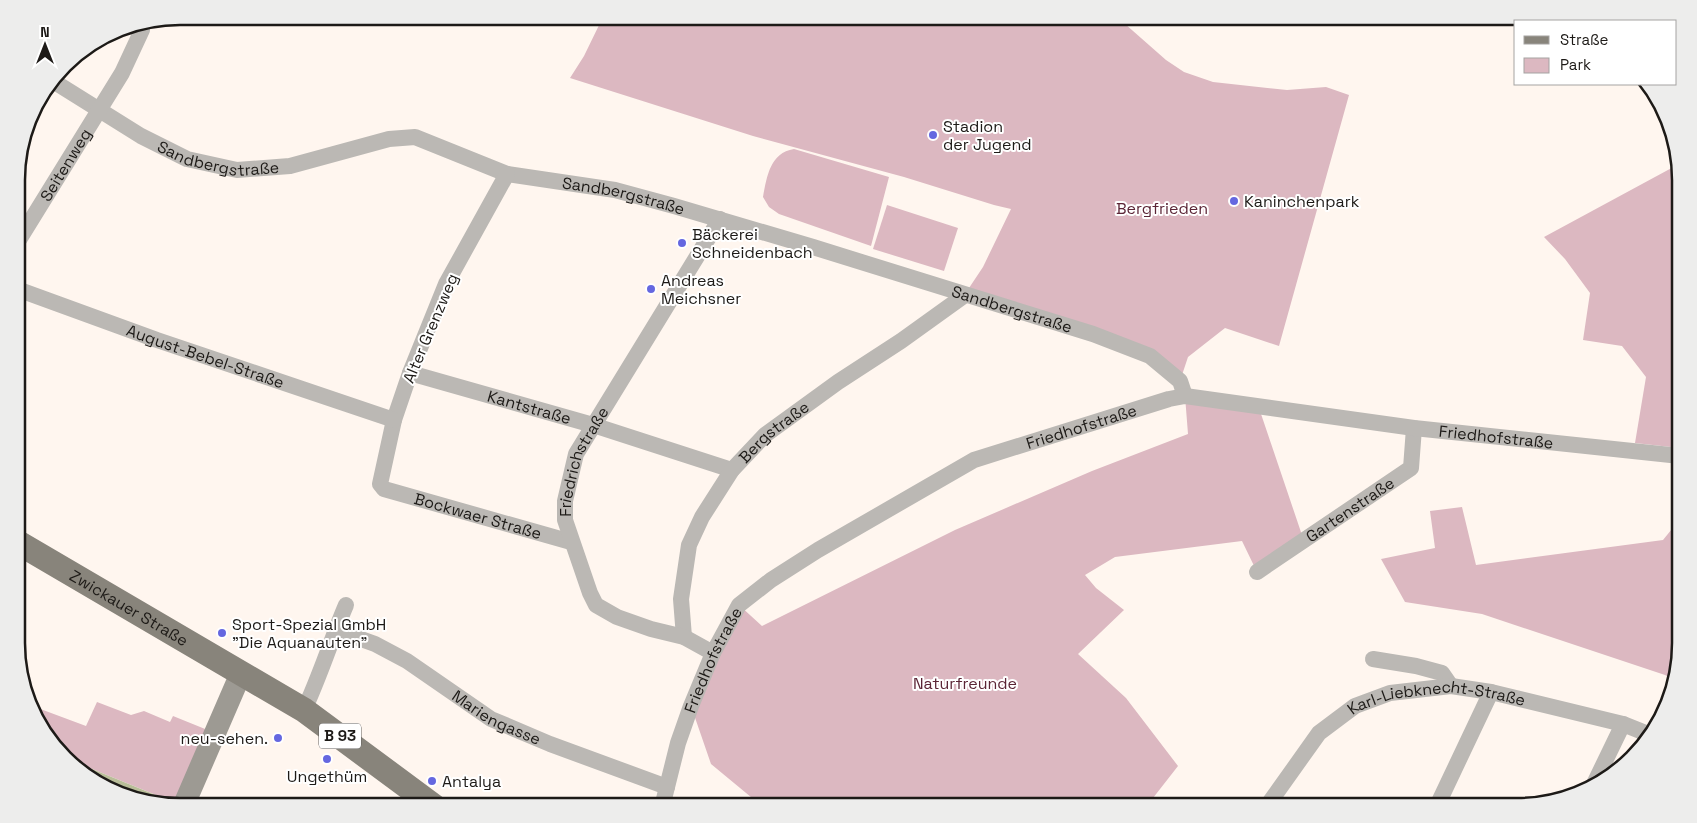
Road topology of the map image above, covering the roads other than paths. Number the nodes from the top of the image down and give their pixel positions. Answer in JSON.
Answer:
{"nodes":[{"id":1,"x":142,"y":30,"type":"edge"},
{"id":2,"x":58,"y":84,"type":"edge"},
{"id":3,"x":99,"y":110,"type":"junction"},
{"id":4,"x":507,"y":174,"type":"junction"},
{"id":5,"x":720,"y":219,"type":"junction"},
{"id":6,"x":25,"y":230,"type":"edge"},
{"id":7,"x":25,"y":292,"type":"edge"},
{"id":8,"x":965,"y":294,"type":"junction"},
{"id":9,"x":410,"y":373,"type":"junction"},
{"id":10,"x":1185,"y":396,"type":"junction"},
{"id":11,"x":394,"y":420,"type":"junction"},
{"id":12,"x":593,"y":425,"type":"junction"},
{"id":13,"x":1414,"y":428,"type":"junction"},
{"id":14,"x":1672,"y":455,"type":"edge"},
{"id":15,"x":732,"y":470,"type":"junction"},
{"id":16,"x":384,"y":490,"type":"joint"},
{"id":17,"x":571,"y":542,"type":"junction"},
{"id":18,"x":25,"y":547,"type":"edge"},
{"id":19,"x":1257,"y":572,"type":"dead end"},
{"id":20,"x":346,"y":605,"type":"dead end"},
{"id":21,"x":336,"y":630,"type":"junction"},
{"id":22,"x":684,"y":636,"type":"junction"},
{"id":23,"x":713,"y":653,"type":"junction"},
{"id":24,"x":1373,"y":659,"type":"dead end"},
{"id":25,"x":241,"y":673,"type":"junction"},
{"id":26,"x":1451,"y":686,"type":"junction"},
{"id":27,"x":1492,"y":692,"type":"junction"},
{"id":28,"x":304,"y":710,"type":"junction"},
{"id":29,"x":1623,"y":724,"type":"junction"},
{"id":30,"x":1644,"y":732,"type":"edge"},
{"id":31,"x":1599,"y":775,"type":"edge"},
{"id":32,"x":667,"y":787,"type":"junction"},
{"id":33,"x":187,"y":798,"type":"edge"},
{"id":34,"x":423,"y":798,"type":"edge"},
{"id":35,"x":664,"y":798,"type":"edge"},
{"id":36,"x":1273,"y":798,"type":"edge"},
{"id":37,"x":1441,"y":798,"type":"edge"}],
"edges":[{"from":1,"to":3,"type":"street","name":"Seitenweg"},
{"from":2,"to":3,"type":"street","name":"Sandbergstraße"},
{"from":3,"to":4,"type":"street","name":"Sandbergstraße"},
{"from":3,"to":6,"type":"street","name":"Seitenweg"},
{"from":4,"to":5,"type":"street","name":"Sandbergstraße"},
{"from":4,"to":9,"type":"street","name":"Alter Grenzweg"},
{"from":5,"to":8,"type":"street","name":"Sandbergstraße"},
{"from":5,"to":12,"type":"street","name":"Friedrichstraße"},
{"from":7,"to":11,"type":"street","name":"August-Bebel-Straße"},
{"from":8,"to":10,"type":"street","name":"Sandbergstraße"},
{"from":8,"to":15,"type":"street","name":"Bergstraße"},
{"from":9,"to":11,"type":"street","name":"Alter Grenzweg"},
{"from":9,"to":12,"type":"street","name":"Kantstraße"},
{"from":10,"to":13,"type":"street","name":"Friedhofstraße"},
{"from":10,"to":23,"type":"street","name":"Friedhofstraße"},
{"from":11,"to":16,"type":"street","name":"Alter Grenzweg"},
{"from":12,"to":15,"type":"street","name":"Kantstraße"},
{"from":12,"to":17,"type":"street","name":"Friedrichstraße"},
{"from":13,"to":14,"type":"street","name":"Friedhofstraße"},
{"from":13,"to":19,"type":"street","name":"Gartenstraße"},
{"from":15,"to":22,"type":"street","name":"Bergstraße"},
{"from":16,"to":17,"type":"street","name":"Bockwaer Straße"},
{"from":17,"to":22,"type":"street","name":"Friedrichstraße"},
{"from":18,"to":25,"type":"main road","name":"Zwickauer Straße","number":"B 93"},
{"from":20,"to":21,"type":"street"},
{"from":21,"to":28,"type":"street"},
{"from":21,"to":32,"type":"street","name":"Mariengasse"},
{"from":22,"to":23,"type":"street","name":"Friedrichstraße"},
{"from":23,"to":32,"type":"street","name":"Friedhofstraße"},
{"from":24,"to":26,"type":"street"},
{"from":25,"to":28,"type":"main road","number":"B 93"},
{"from":25,"to":33,"type":"main road"},
{"from":26,"to":27,"type":"street","name":"Karl-Liebknecht-Straße"},
{"from":26,"to":36,"type":"street","name":"Karl-Liebknecht-Straße"},
{"from":27,"to":29,"type":"street","name":"Karl-Liebknecht-Straße"},
{"from":27,"to":37,"type":"street"},
{"from":28,"to":34,"type":"main road","number":"B 93"},
{"from":29,"to":30,"type":"street","name":"Karl-Liebknecht-Straße"},
{"from":29,"to":31,"type":"street"},
{"from":32,"to":35,"type":"street","name":"Friedhofstraße"}]}
